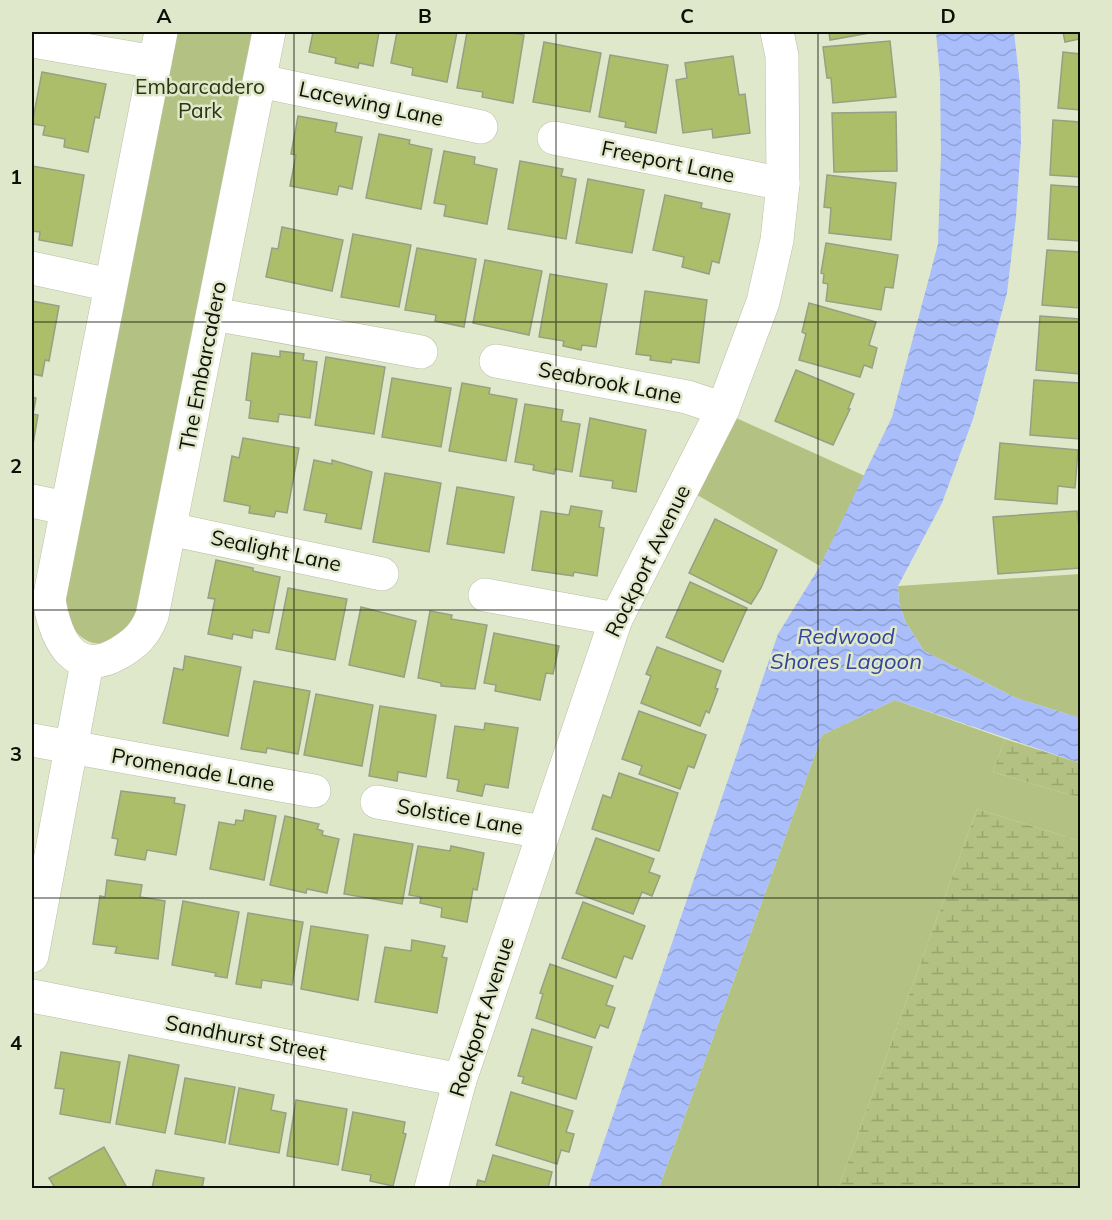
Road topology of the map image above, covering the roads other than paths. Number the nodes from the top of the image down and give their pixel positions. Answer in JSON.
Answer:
{"nodes":[{"id":1,"x":269,"y":32,"type":"edge"},
{"id":2,"x":777,"y":32,"type":"edge"},
{"id":3,"x":32,"y":41,"type":"edge"},
{"id":4,"x":158,"y":47,"type":"edge"},
{"id":5,"x":260,"y":81,"type":"junction"},
{"id":6,"x":481,"y":127,"type":"dead end"},
{"id":7,"x":554,"y":138,"type":"dead end"},
{"id":8,"x":783,"y":184,"type":"junction"},
{"id":9,"x":32,"y":268,"type":"edge"},
{"id":10,"x":110,"y":285,"type":"junction"},
{"id":11,"x":214,"y":314,"type":"junction"},
{"id":12,"x":421,"y":352,"type":"dead end"},
{"id":13,"x":496,"y":361,"type":"dead end"},
{"id":14,"x":723,"y":409,"type":"junction"},
{"id":15,"x":32,"y":501,"type":"edge"},
{"id":16,"x":65,"y":508,"type":"junction"},
{"id":17,"x":170,"y":529,"type":"junction"},
{"id":18,"x":382,"y":574,"type":"dead end"},
{"id":19,"x":485,"y":595,"type":"dead end"},
{"id":20,"x":616,"y":619,"type":"junction"},
{"id":21,"x":87,"y":663,"type":"junction"},
{"id":22,"x":32,"y":740,"type":"edge"},
{"id":23,"x":71,"y":749,"type":"junction"},
{"id":24,"x":314,"y":791,"type":"dead end"},
{"id":25,"x":377,"y":802,"type":"dead end"},
{"id":26,"x":543,"y":832,"type":"junction"},
{"id":27,"x":32,"y":956,"type":"edge"},
{"id":28,"x":32,"y":996,"type":"edge"},
{"id":29,"x":460,"y":1080,"type":"junction"},
{"id":30,"x":431,"y":1188,"type":"edge"}],
"edges":[{"from":1,"to":5,"type":"street","name":"The Embarcadero"},
{"from":2,"to":8,"type":"street","name":"Rockport Avenue"},
{"from":3,"to":4,"type":"street"},
{"from":4,"to":10,"type":"street"},
{"from":5,"to":6,"type":"street","name":"Lacewing Lane"},
{"from":5,"to":11,"type":"street","name":"The Embarcadero"},
{"from":7,"to":8,"type":"street","name":"Freeport Lane"},
{"from":8,"to":14,"type":"street","name":"Rockport Avenue"},
{"from":9,"to":10,"type":"street"},
{"from":10,"to":16,"type":"street"},
{"from":11,"to":12,"type":"street"},
{"from":11,"to":17,"type":"street","name":"The Embarcadero"},
{"from":13,"to":14,"type":"street","name":"Seabrook Lane"},
{"from":14,"to":20,"type":"street","name":"Rockport Avenue"},
{"from":15,"to":16,"type":"street"},
{"from":16,"to":21,"type":"street"},
{"from":17,"to":18,"type":"street","name":"Sealight Lane"},
{"from":17,"to":21,"type":"street","name":"The Embarcadero"},
{"from":19,"to":20,"type":"street"},
{"from":20,"to":26,"type":"street","name":"Rockport Avenue"},
{"from":21,"to":23,"type":"street"},
{"from":22,"to":23,"type":"street","name":"Promenade Lane"},
{"from":23,"to":24,"type":"street","name":"Promenade Lane"},
{"from":23,"to":27,"type":"street"},
{"from":25,"to":26,"type":"street","name":"Solstice Lane"},
{"from":26,"to":29,"type":"street","name":"Rockport Avenue"},
{"from":28,"to":29,"type":"street","name":"Sandhurst Street"},
{"from":29,"to":30,"type":"street","name":"Rockport Avenue"}]}
